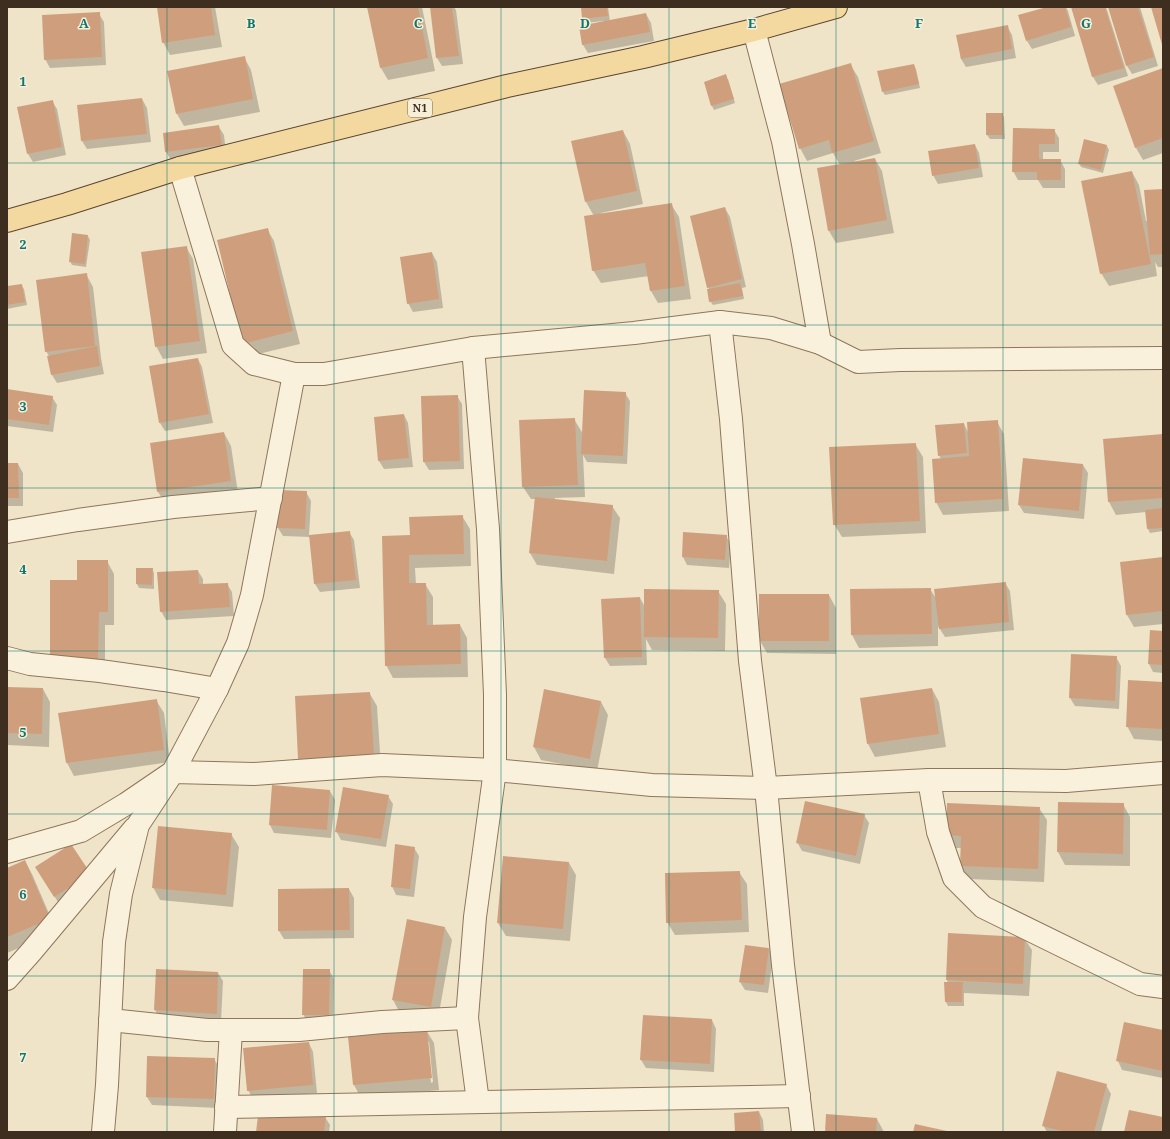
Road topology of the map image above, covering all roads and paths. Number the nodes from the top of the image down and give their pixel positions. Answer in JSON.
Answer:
{"nodes":[{"id":1,"x":831,"y":8,"type":"edge"},
{"id":2,"x":754,"y":30,"type":"junction"},
{"id":3,"x":180,"y":168,"type":"junction"},
{"id":4,"x":7,"y":221,"type":"edge"},
{"id":5,"x":720,"y":322,"type":"junction"},
{"id":6,"x":820,"y":343,"type":"junction"},
{"id":7,"x":473,"y":348,"type":"junction"},
{"id":8,"x":1163,"y":358,"type":"edge"},
{"id":9,"x":294,"y":374,"type":"junction"},
{"id":10,"x":271,"y":498,"type":"junction"},
{"id":11,"x":7,"y":532,"type":"edge"},
{"id":12,"x":7,"y":658,"type":"edge"},
{"id":13,"x":217,"y":689,"type":"junction"},
{"id":14,"x":495,"y":770,"type":"junction"},
{"id":15,"x":173,"y":772,"type":"junction"},
{"id":16,"x":1163,"y":773,"type":"edge"},
{"id":17,"x":929,"y":780,"type":"junction"},
{"id":18,"x":766,"y":788,"type":"junction"},
{"id":19,"x":138,"y":826,"type":"junction"},
{"id":20,"x":7,"y":852,"type":"edge"},
{"id":21,"x":7,"y":979,"type":"edge"},
{"id":22,"x":1163,"y":987,"type":"edge"},
{"id":23,"x":467,"y":1018,"type":"junction"},
{"id":24,"x":110,"y":1020,"type":"junction"},
{"id":25,"x":231,"y":1030,"type":"junction"},
{"id":26,"x":799,"y":1096,"type":"junction"},
{"id":27,"x":478,"y":1102,"type":"junction"},
{"id":28,"x":226,"y":1107,"type":"junction"},
{"id":29,"x":103,"y":1132,"type":"edge"},
{"id":30,"x":225,"y":1132,"type":"edge"},
{"id":31,"x":803,"y":1132,"type":"edge"}],
"edges":[{"from":1,"to":2,"type":"main road","number":"N1"},
{"from":2,"to":3,"type":"main road","number":"N1"},
{"from":2,"to":6,"type":"street"},
{"from":3,"to":4,"type":"main road","number":"N1"},
{"from":3,"to":9,"type":"street"},
{"from":5,"to":6,"type":"street"},
{"from":5,"to":7,"type":"street"},
{"from":5,"to":18,"type":"street"},
{"from":6,"to":8,"type":"street"},
{"from":7,"to":9,"type":"street"},
{"from":7,"to":14,"type":"street"},
{"from":9,"to":10,"type":"street"},
{"from":10,"to":11,"type":"street"},
{"from":10,"to":13,"type":"street"},
{"from":12,"to":13,"type":"street"},
{"from":13,"to":15,"type":"street"},
{"from":14,"to":15,"type":"street"},
{"from":14,"to":18,"type":"street"},
{"from":14,"to":23,"type":"street"},
{"from":15,"to":19,"type":"street"},
{"from":15,"to":20,"type":"street"},
{"from":16,"to":17,"type":"street"},
{"from":17,"to":18,"type":"street"},
{"from":17,"to":22,"type":"street"},
{"from":18,"to":26,"type":"street"},
{"from":19,"to":21,"type":"street"},
{"from":19,"to":24,"type":"street"},
{"from":23,"to":25,"type":"street"},
{"from":23,"to":27,"type":"street"},
{"from":24,"to":25,"type":"street"},
{"from":24,"to":29,"type":"street"},
{"from":25,"to":28,"type":"street"},
{"from":26,"to":27,"type":"street"},
{"from":26,"to":31,"type":"street"},
{"from":27,"to":28,"type":"street"},
{"from":28,"to":30,"type":"street"}]}
